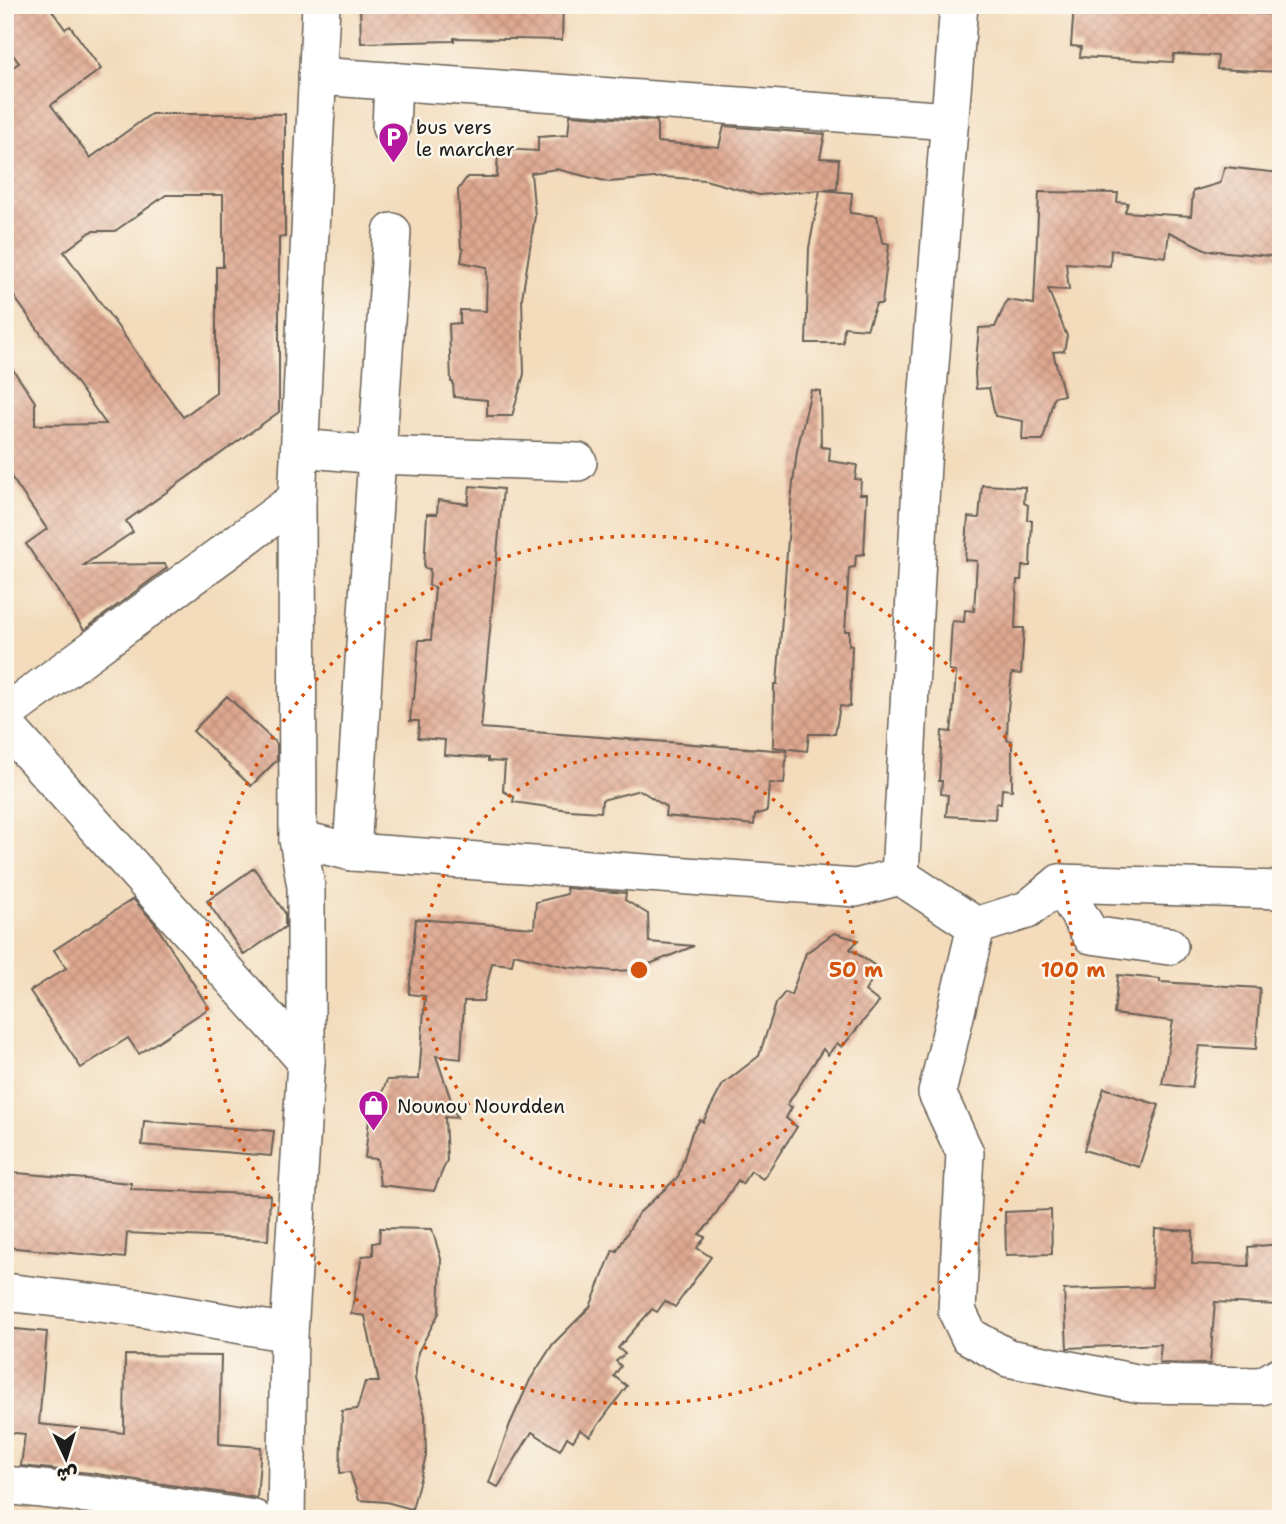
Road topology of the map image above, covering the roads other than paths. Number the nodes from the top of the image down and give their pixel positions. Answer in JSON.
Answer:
{"nodes":[{"id":1,"x":321,"y":5,"type":"edge"},
{"id":2,"x":959,"y":5,"type":"edge"},
{"id":3,"x":317,"y":76,"type":"junction"},
{"id":4,"x":393,"y":81,"type":"junction"},
{"id":5,"x":950,"y":121,"type":"junction"},
{"id":6,"x":391,"y":128,"type":"dead end"},
{"id":7,"x":392,"y":232,"type":"dead end"},
{"id":8,"x":300,"y":448,"type":"junction"},
{"id":9,"x":377,"y":455,"type":"junction"},
{"id":10,"x":578,"y":461,"type":"dead end"},
{"id":11,"x":298,"y":499,"type":"junction"},
{"id":12,"x":5,"y":714,"type":"edge"},
{"id":13,"x":5,"y":724,"type":"edge"},
{"id":14,"x":298,"y":839,"type":"junction"},
{"id":15,"x":352,"y":852,"type":"junction"},
{"id":16,"x":900,"y":876,"type":"junction"},
{"id":17,"x":1060,"y":883,"type":"junction"},
{"id":18,"x":1281,"y":890,"type":"edge"},
{"id":19,"x":976,"y":926,"type":"junction"},
{"id":20,"x":1169,"y":946,"type":"dead end"},
{"id":21,"x":306,"y":1061,"type":"junction"},
{"id":22,"x":5,"y":1292,"type":"edge"},
{"id":23,"x":289,"y":1333,"type":"junction"},
{"id":24,"x":1281,"y":1375,"type":"edge"},
{"id":25,"x":5,"y":1485,"type":"edge"},
{"id":26,"x":87,"y":1506,"type":"edge"},
{"id":27,"x":254,"y":1519,"type":"edge"},
{"id":28,"x":286,"y":1519,"type":"edge"}],
"edges":[{"from":1,"to":3,"type":"street"},
{"from":2,"to":5,"type":"street"},
{"from":3,"to":4,"type":"street"},
{"from":3,"to":8,"type":"street"},
{"from":4,"to":5,"type":"street"},
{"from":4,"to":6,"type":"street"},
{"from":5,"to":16,"type":"street"},
{"from":7,"to":9,"type":"street"},
{"from":8,"to":9,"type":"street"},
{"from":8,"to":11,"type":"street"},
{"from":9,"to":10,"type":"street"},
{"from":9,"to":15,"type":"street"},
{"from":11,"to":12,"type":"street"},
{"from":11,"to":14,"type":"street"},
{"from":13,"to":21,"type":"street"},
{"from":14,"to":15,"type":"street"},
{"from":14,"to":21,"type":"street"},
{"from":15,"to":16,"type":"street"},
{"from":16,"to":19,"type":"street"},
{"from":17,"to":18,"type":"street"},
{"from":17,"to":19,"type":"street"},
{"from":17,"to":20,"type":"street"},
{"from":19,"to":24,"type":"street"},
{"from":21,"to":23,"type":"street"},
{"from":22,"to":23,"type":"street"},
{"from":23,"to":28,"type":"street"},
{"from":25,"to":26,"type":"street"},
{"from":26,"to":27,"type":"street"}]}
